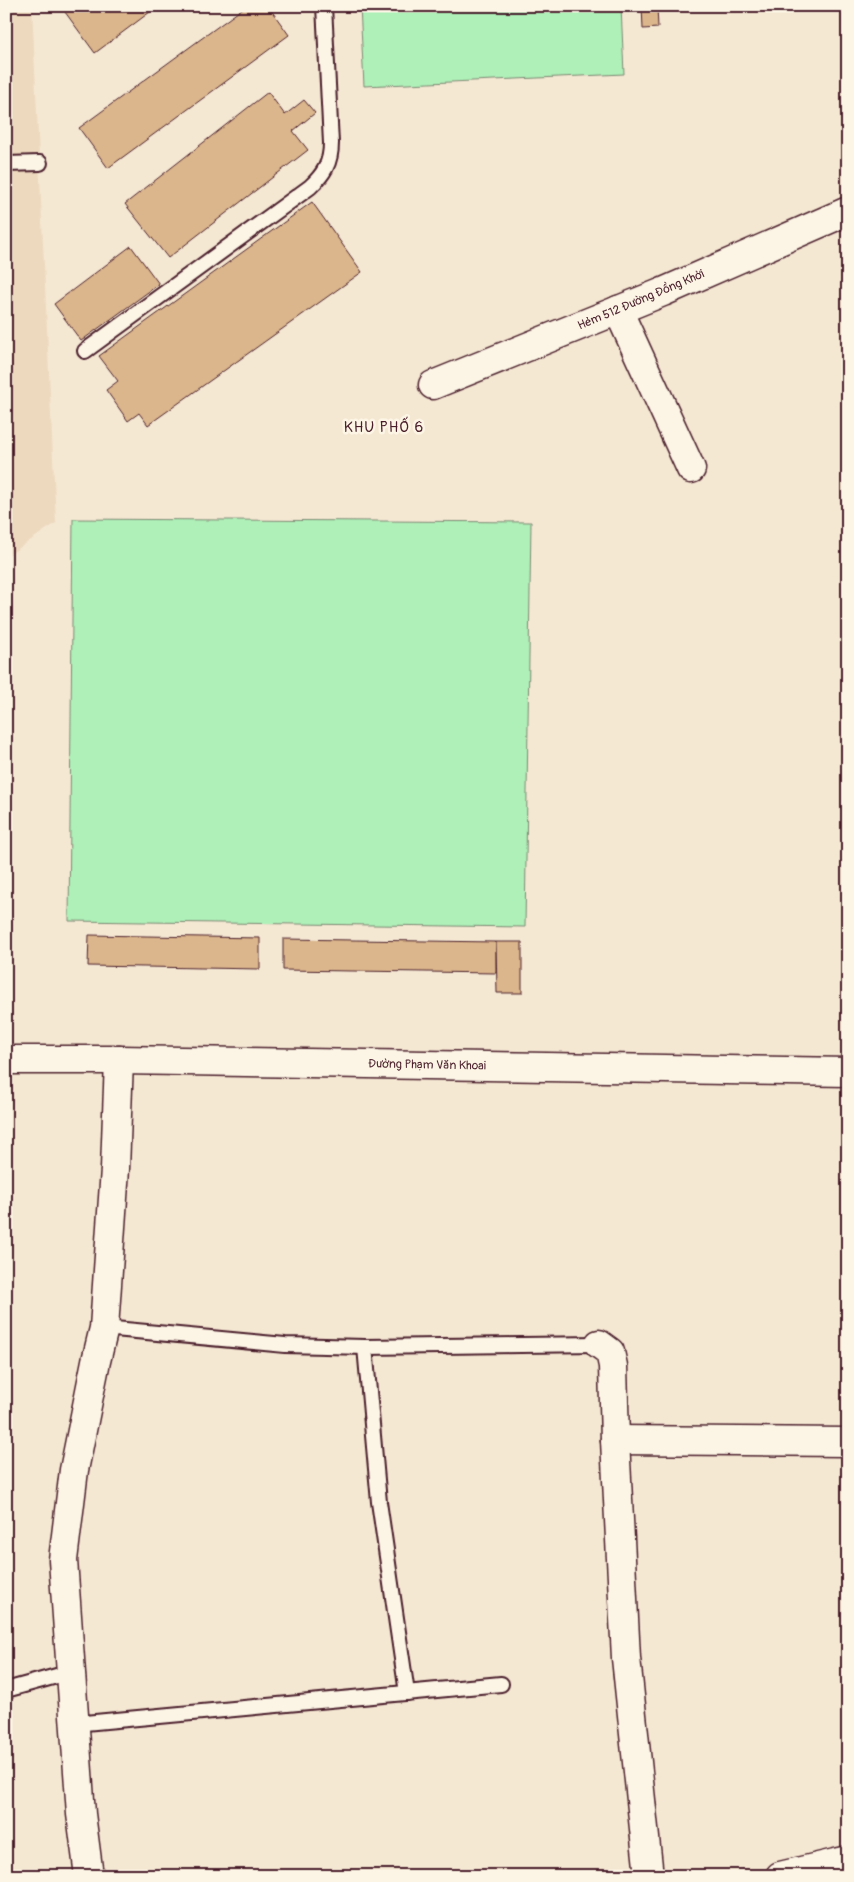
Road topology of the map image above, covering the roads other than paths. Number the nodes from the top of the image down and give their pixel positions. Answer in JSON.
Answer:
{"nodes":[{"id":1,"x":324,"y":6,"type":"edge"},
{"id":2,"x":40,"y":162,"type":"dead end"},
{"id":3,"x":6,"y":164,"type":"edge"},
{"id":4,"x":848,"y":211,"type":"edge"},
{"id":5,"x":618,"y":310,"type":"junction"},
{"id":6,"x":86,"y":351,"type":"dead end"},
{"id":7,"x":434,"y":386,"type":"dead end"},
{"id":8,"x":690,"y":469,"type":"dead end"},
{"id":9,"x":6,"y":1060,"type":"edge"},
{"id":10,"x":119,"y":1060,"type":"junction"},
{"id":11,"x":848,"y":1072,"type":"edge"},
{"id":12,"x":104,"y":1328,"type":"junction"},
{"id":13,"x":599,"y":1344,"type":"joint"},
{"id":14,"x":365,"y":1347,"type":"junction"},
{"id":15,"x":615,"y":1440,"type":"junction"},
{"id":16,"x":848,"y":1442,"type":"edge"},
{"id":17,"x":71,"y":1672,"type":"junction"},
{"id":18,"x":501,"y":1684,"type":"dead end"},
{"id":19,"x":6,"y":1690,"type":"edge"},
{"id":20,"x":407,"y":1693,"type":"junction"},
{"id":21,"x":74,"y":1724,"type":"junction"},
{"id":22,"x":848,"y":1860,"type":"edge"},
{"id":23,"x":88,"y":1876,"type":"edge"},
{"id":24,"x":649,"y":1876,"type":"edge"},
{"id":25,"x":780,"y":1876,"type":"edge"}],
"edges":[{"from":1,"to":6,"type":"lane"},
{"from":2,"to":3,"type":"lane"},
{"from":4,"to":5,"type":"street","name":"Hẻm 512 Đường Đồng Khởi"},
{"from":5,"to":7,"type":"street","name":"Hẻm 512 Đường Đồng Khởi"},
{"from":5,"to":8,"type":"street"},
{"from":9,"to":10,"type":"street","name":"Đường Phạm Văn Khoai"},
{"from":10,"to":11,"type":"street","name":"Đường Phạm Văn Khoai"},
{"from":10,"to":12,"type":"street"},
{"from":12,"to":14,"type":"lane"},
{"from":12,"to":17,"type":"street"},
{"from":13,"to":14,"type":"lane"},
{"from":13,"to":15,"type":"street"},
{"from":14,"to":20,"type":"lane"},
{"from":15,"to":16,"type":"street"},
{"from":15,"to":24,"type":"street"},
{"from":17,"to":19,"type":"lane"},
{"from":17,"to":21,"type":"street"},
{"from":18,"to":20,"type":"lane"},
{"from":20,"to":21,"type":"lane"},
{"from":21,"to":23,"type":"street"},
{"from":22,"to":25,"type":"street"}]}
